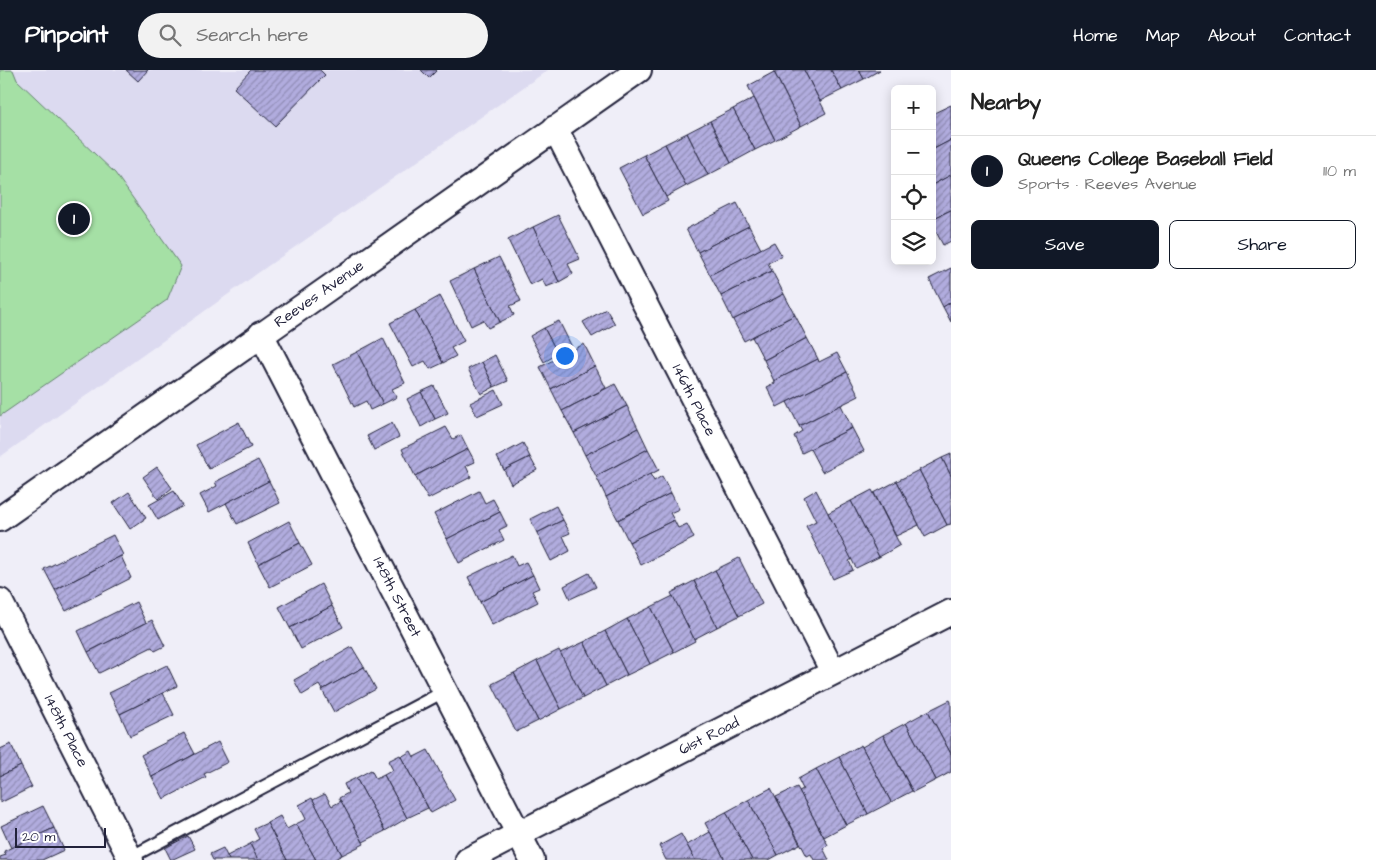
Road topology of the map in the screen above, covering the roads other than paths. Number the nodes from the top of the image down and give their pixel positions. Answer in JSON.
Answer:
{"nodes":[{"id":1,"x":639,"y":70,"type":"edge"},
{"id":2,"x":556,"y":128,"type":"junction"},
{"id":3,"x":262,"y":334,"type":"junction"},
{"id":4,"x":0,"y":519,"type":"edge"},
{"id":5,"x":0,"y":601,"type":"edge"},
{"id":6,"x":951,"y":612,"type":"edge"},
{"id":7,"x":833,"y":672,"type":"junction"},
{"id":8,"x":445,"y":691,"type":"junction"},
{"id":9,"x":518,"y":834,"type":"junction"},
{"id":10,"x":129,"y":859,"type":"edge"},
{"id":11,"x":468,"y":860,"type":"edge"},
{"id":12,"x":532,"y":860,"type":"edge"}],
"edges":[{"from":1,"to":2,"type":"street","name":"Reeves Avenue"},
{"from":2,"to":3,"type":"street","name":"Reeves Avenue"},
{"from":2,"to":7,"type":"street","name":"146th Place"},
{"from":3,"to":4,"type":"street","name":"Reeves Avenue"},
{"from":3,"to":8,"type":"street","name":"148th Street"},
{"from":5,"to":10,"type":"street","name":"148th Place"},
{"from":6,"to":7,"type":"street","name":"61st Road"},
{"from":7,"to":9,"type":"street","name":"61st Road"},
{"from":8,"to":9,"type":"street","name":"148th Street"},
{"from":8,"to":10,"type":"lane"},
{"from":9,"to":11,"type":"street","name":"61st Road"},
{"from":9,"to":12,"type":"street","name":"148th Street"}]}
